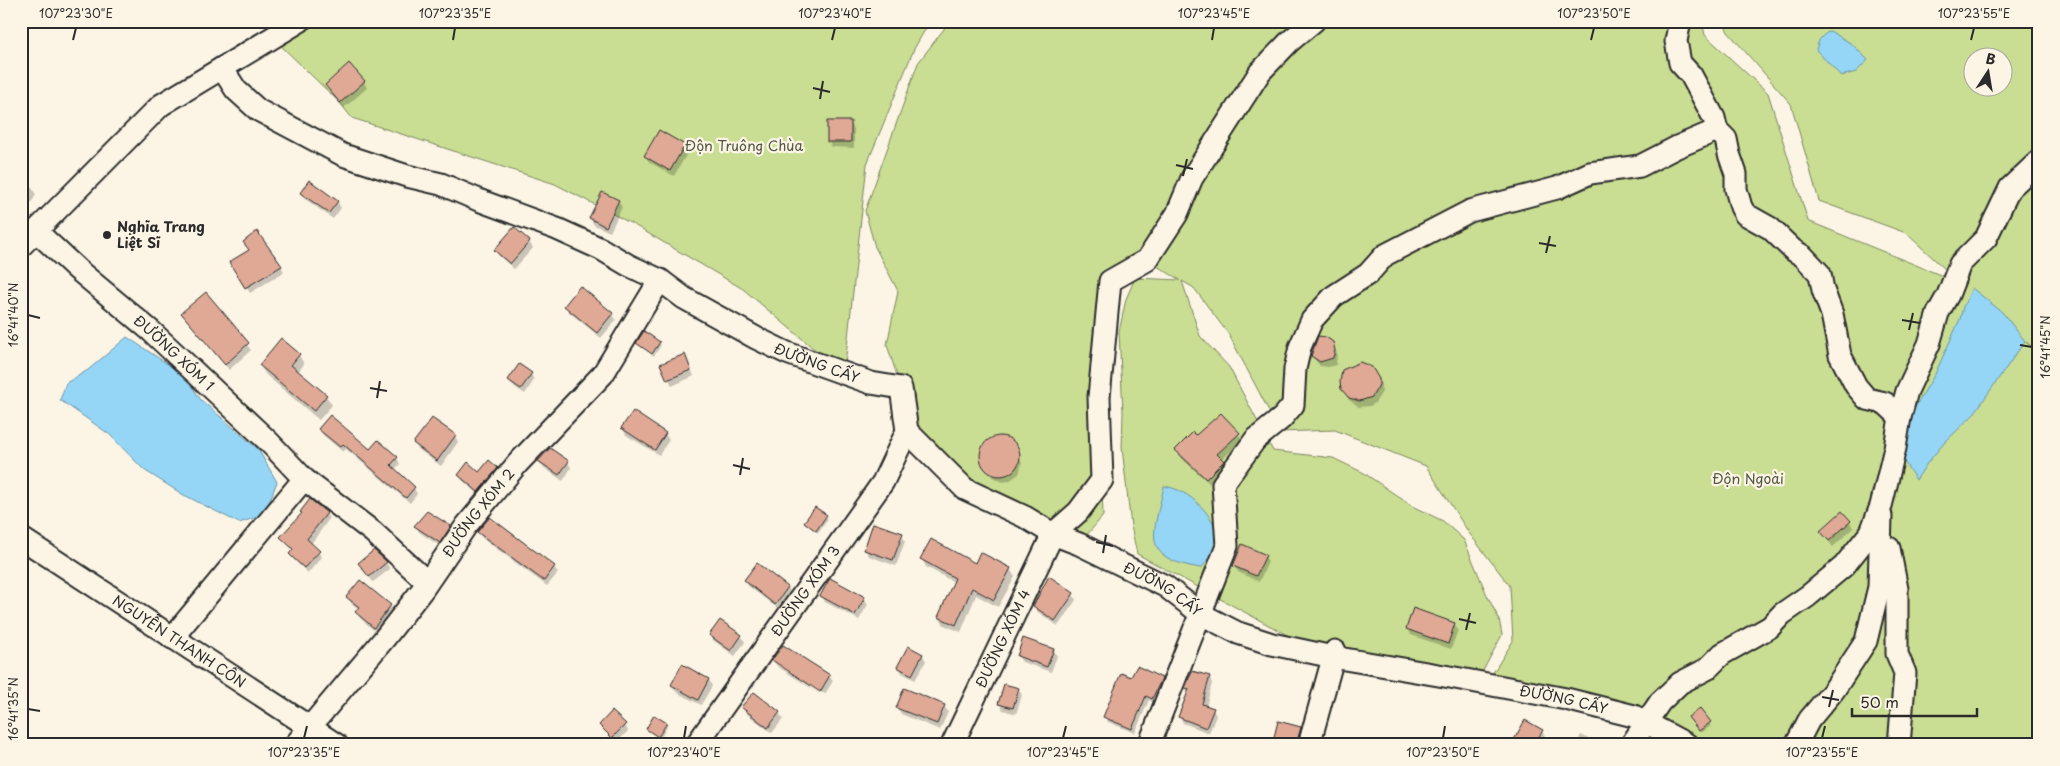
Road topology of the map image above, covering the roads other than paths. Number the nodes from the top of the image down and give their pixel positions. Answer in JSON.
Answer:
{"nodes":[{"id":1,"x":300,"y":21,"type":"edge"},
{"id":2,"x":1314,"y":21,"type":"edge"},
{"id":3,"x":1680,"y":21,"type":"edge"},
{"id":4,"x":222,"y":68,"type":"junction"},
{"id":5,"x":1717,"y":130,"type":"junction"},
{"id":6,"x":2039,"y":161,"type":"edge"},
{"id":7,"x":36,"y":231,"type":"junction"},
{"id":8,"x":21,"y":246,"type":"edge"},
{"id":9,"x":660,"y":280,"type":"junction"},
{"id":10,"x":1900,"y":417,"type":"junction"},
{"id":11,"x":907,"y":431,"type":"junction"},
{"id":12,"x":304,"y":480,"type":"junction"},
{"id":13,"x":1881,"y":506,"type":"junction"},
{"id":14,"x":1053,"y":534,"type":"junction"},
{"id":15,"x":21,"y":538,"type":"edge"},
{"id":16,"x":427,"y":582,"type":"junction"},
{"id":17,"x":1201,"y":614,"type":"junction"},
{"id":18,"x":172,"y":638,"type":"junction"},
{"id":19,"x":1334,"y":654,"type":"junction"},
{"id":20,"x":1646,"y":723,"type":"junction"},
{"id":21,"x":308,"y":727,"type":"junction"},
{"id":22,"x":295,"y":745,"type":"edge"},
{"id":23,"x":337,"y":745,"type":"edge"},
{"id":24,"x":696,"y":745,"type":"edge"},
{"id":25,"x":952,"y":745,"type":"edge"},
{"id":26,"x":1149,"y":745,"type":"edge"},
{"id":27,"x":1309,"y":745,"type":"edge"},
{"id":28,"x":1631,"y":745,"type":"edge"},
{"id":29,"x":1688,"y":745,"type":"edge"},
{"id":30,"x":1796,"y":745,"type":"edge"},
{"id":31,"x":1899,"y":745,"type":"edge"}],
"edges":[{"from":1,"to":4,"type":"street"},
{"from":2,"to":14,"type":"street"},
{"from":3,"to":5,"type":"street"},
{"from":4,"to":7,"type":"street"},
{"from":4,"to":9,"type":"street"},
{"from":5,"to":10,"type":"street"},
{"from":5,"to":17,"type":"street"},
{"from":6,"to":10,"type":"street"},
{"from":7,"to":8,"type":"street"},
{"from":7,"to":12,"type":"street","name":"ĐƯỜNG XÓM 1"},
{"from":9,"to":11,"type":"street","name":"ĐƯỜNG CẤY"},
{"from":9,"to":16,"type":"street","name":"ĐƯỜNG XÓM 2"},
{"from":10,"to":13,"type":"street"},
{"from":11,"to":14,"type":"street","name":"ĐƯỜNG CẤY"},
{"from":11,"to":24,"type":"street","name":"ĐƯỜNG XÓM 3"},
{"from":12,"to":16,"type":"street","name":"ĐƯỜNG XÓM 1"},
{"from":12,"to":18,"type":"street"},
{"from":13,"to":20,"type":"street"},
{"from":13,"to":30,"type":"street"},
{"from":13,"to":31,"type":"street"},
{"from":14,"to":17,"type":"street","name":"ĐƯỜNG CẤY"},
{"from":14,"to":25,"type":"street","name":"ĐƯỜNG XÓM 4"},
{"from":15,"to":18,"type":"street","name":"NGUYỄN THANH CÔN"},
{"from":16,"to":21,"type":"street","name":"ĐƯỜNG XÓM 2"},
{"from":17,"to":19,"type":"street","name":"ĐƯỜNG CẤY"},
{"from":17,"to":26,"type":"street"},
{"from":18,"to":21,"type":"street","name":"NGUYỄN THANH CÔN"},
{"from":19,"to":20,"type":"street","name":"ĐƯỜNG CẤY"},
{"from":19,"to":27,"type":"street"},
{"from":20,"to":28,"type":"street"},
{"from":20,"to":29,"type":"street","name":"ĐƯỜNG CẤY"},
{"from":21,"to":22,"type":"street","name":"ĐƯỜNG XÓM 2"},
{"from":21,"to":23,"type":"street","name":"NGUYỄN THANH CÔN"}]}
